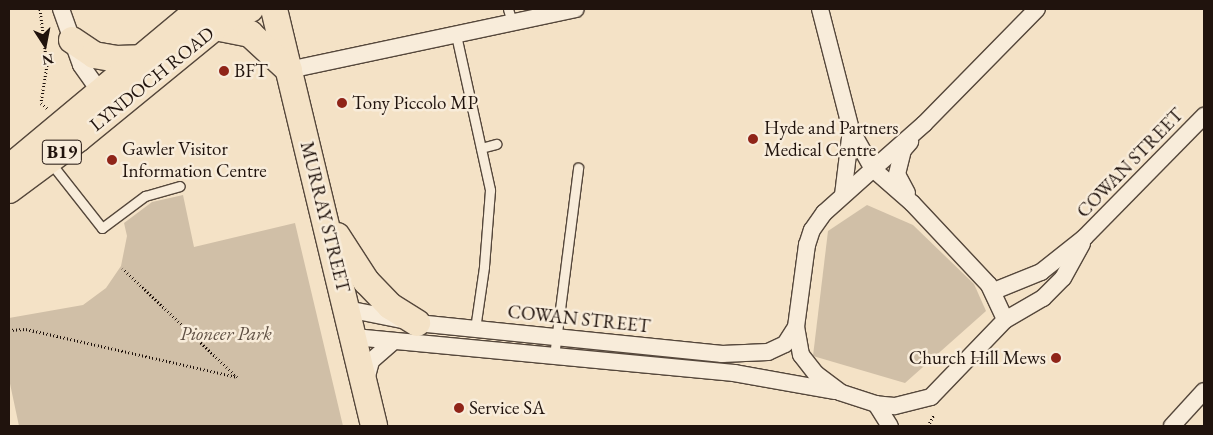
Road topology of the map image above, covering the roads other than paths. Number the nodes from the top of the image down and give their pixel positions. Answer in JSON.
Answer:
{"nodes":[{"id":1,"x":61,"y":9,"type":"edge"},
{"id":2,"x":250,"y":9,"type":"edge"},
{"id":3,"x":274,"y":9,"type":"edge"},
{"id":4,"x":576,"y":9,"type":"edge"},
{"id":5,"x":820,"y":9,"type":"edge"},
{"id":6,"x":1037,"y":9,"type":"edge"},
{"id":7,"x":202,"y":16,"type":"edge"},
{"id":8,"x":510,"y":16,"type":"edge"},
{"id":9,"x":456,"y":35,"type":"junction"},
{"id":10,"x":72,"y":40,"type":"junction"},
{"id":11,"x":141,"y":58,"type":"junction"},
{"id":12,"x":289,"y":70,"type":"junction"},
{"id":13,"x":107,"y":101,"type":"junction"},
{"id":14,"x":1204,"y":116,"type":"edge"},
{"id":15,"x":924,"y":124,"type":"junction"},
{"id":16,"x":851,"y":130,"type":"junction"},
{"id":17,"x":496,"y":144,"type":"dead end"},
{"id":18,"x":482,"y":148,"type":"junction"},
{"id":19,"x":50,"y":162,"type":"junction"},
{"id":20,"x":9,"y":168,"type":"edge"},
{"id":21,"x":578,"y":168,"type":"dead end"},
{"id":22,"x":873,"y":169,"type":"junction"},
{"id":23,"x":180,"y":186,"type":"dead end"},
{"id":24,"x":9,"y":190,"type":"edge"},
{"id":25,"x":843,"y":196,"type":"junction"},
{"id":26,"x":912,"y":203,"type":"junction"},
{"id":27,"x":326,"y":218,"type":"junction"},
{"id":28,"x":1085,"y":237,"type":"junction"},
{"id":29,"x":994,"y":291,"type":"junction"},
{"id":30,"x":347,"y":309,"type":"junction"},
{"id":31,"x":1005,"y":320,"type":"junction"},
{"id":32,"x":417,"y":323,"type":"junction"},
{"id":33,"x":796,"y":327,"type":"junction"},
{"id":34,"x":475,"y":329,"type":"junction"},
{"id":35,"x":354,"y":337,"type":"junction"},
{"id":36,"x":556,"y":337,"type":"junction"},
{"id":37,"x":394,"y":341,"type":"junction"},
{"id":38,"x":554,"y":356,"type":"junction"},
{"id":39,"x":365,"y":384,"type":"junction"},
{"id":40,"x":1204,"y":391,"type":"edge"},
{"id":41,"x":840,"y":392,"type":"junction"},
{"id":42,"x":876,"y":404,"type":"junction"},
{"id":43,"x":374,"y":426,"type":"edge"},
{"id":44,"x":890,"y":426,"type":"edge"},
{"id":45,"x":1172,"y":426,"type":"edge"}],
"edges":[{"from":1,"to":10,"type":"street"},
{"from":2,"to":7,"type":"main road","name":"LYNDOCH ROAD","number":"B19"},
{"from":3,"to":12,"type":"main road","name":"MURRAY STREET"},
{"from":4,"to":8,"type":"street"},
{"from":5,"to":16,"type":"street"},
{"from":6,"to":15,"type":"street"},
{"from":7,"to":11,"type":"main road","name":"LYNDOCH ROAD","number":"B19"},
{"from":7,"to":12,"type":"main road"},
{"from":7,"to":13,"type":"main road","name":"LYNDOCH ROAD","number":"B19"},
{"from":8,"to":9,"type":"street"},
{"from":9,"to":12,"type":"street"},
{"from":9,"to":18,"type":"lane"},
{"from":10,"to":11,"type":"main road"},
{"from":10,"to":13,"type":"street"},
{"from":11,"to":13,"type":"main road","name":"LYNDOCH ROAD","number":"B19"},
{"from":12,"to":27,"type":"main road","name":"MURRAY STREET"},
{"from":13,"to":19,"type":"main road","name":"LYNDOCH ROAD","number":"B19"},
{"from":13,"to":20,"type":"main road","name":"LYNDOCH ROAD","number":"B19"},
{"from":14,"to":28,"type":"street","name":"COWAN STREET"},
{"from":15,"to":22,"type":"street"},
{"from":15,"to":26,"type":"street"},
{"from":16,"to":22,"type":"street"},
{"from":16,"to":25,"type":"street"},
{"from":17,"to":18,"type":"lane"},
{"from":18,"to":34,"type":"lane"},
{"from":19,"to":23,"type":"lane"},
{"from":19,"to":24,"type":"main road","name":"LYNDOCH ROAD","number":"B19"},
{"from":21,"to":36,"type":"lane"},
{"from":22,"to":25,"type":"street"},
{"from":22,"to":26,"type":"street"},
{"from":25,"to":33,"type":"street"},
{"from":26,"to":29,"type":"street"},
{"from":27,"to":30,"type":"main road","name":"MURRAY STREET"},
{"from":27,"to":32,"type":"main road"},
{"from":28,"to":29,"type":"street","name":"COWAN STREET"},
{"from":28,"to":31,"type":"street","name":"COWAN STREET"},
{"from":29,"to":31,"type":"street"},
{"from":30,"to":32,"type":"street","name":"COWAN STREET"},
{"from":30,"to":35,"type":"main road","name":"MURRAY STREET"},
{"from":31,"to":42,"type":"street","name":"COWAN STREET"},
{"from":32,"to":34,"type":"street","name":"COWAN STREET"},
{"from":33,"to":36,"type":"street","name":"COWAN STREET"},
{"from":33,"to":41,"type":"street"},
{"from":34,"to":36,"type":"street","name":"COWAN STREET"},
{"from":35,"to":37,"type":"street","name":"COWAN STREET"},
{"from":35,"to":39,"type":"main road","name":"MURRAY STREET"},
{"from":36,"to":38,"type":"lane"},
{"from":37,"to":38,"type":"street","name":"COWAN STREET"},
{"from":37,"to":39,"type":"street"},
{"from":38,"to":41,"type":"street","name":"COWAN STREET"},
{"from":39,"to":43,"type":"main road","name":"MURRAY STREET"},
{"from":40,"to":45,"type":"street"},
{"from":41,"to":42,"type":"street","name":"COWAN STREET"},
{"from":42,"to":44,"type":"street"}]}
